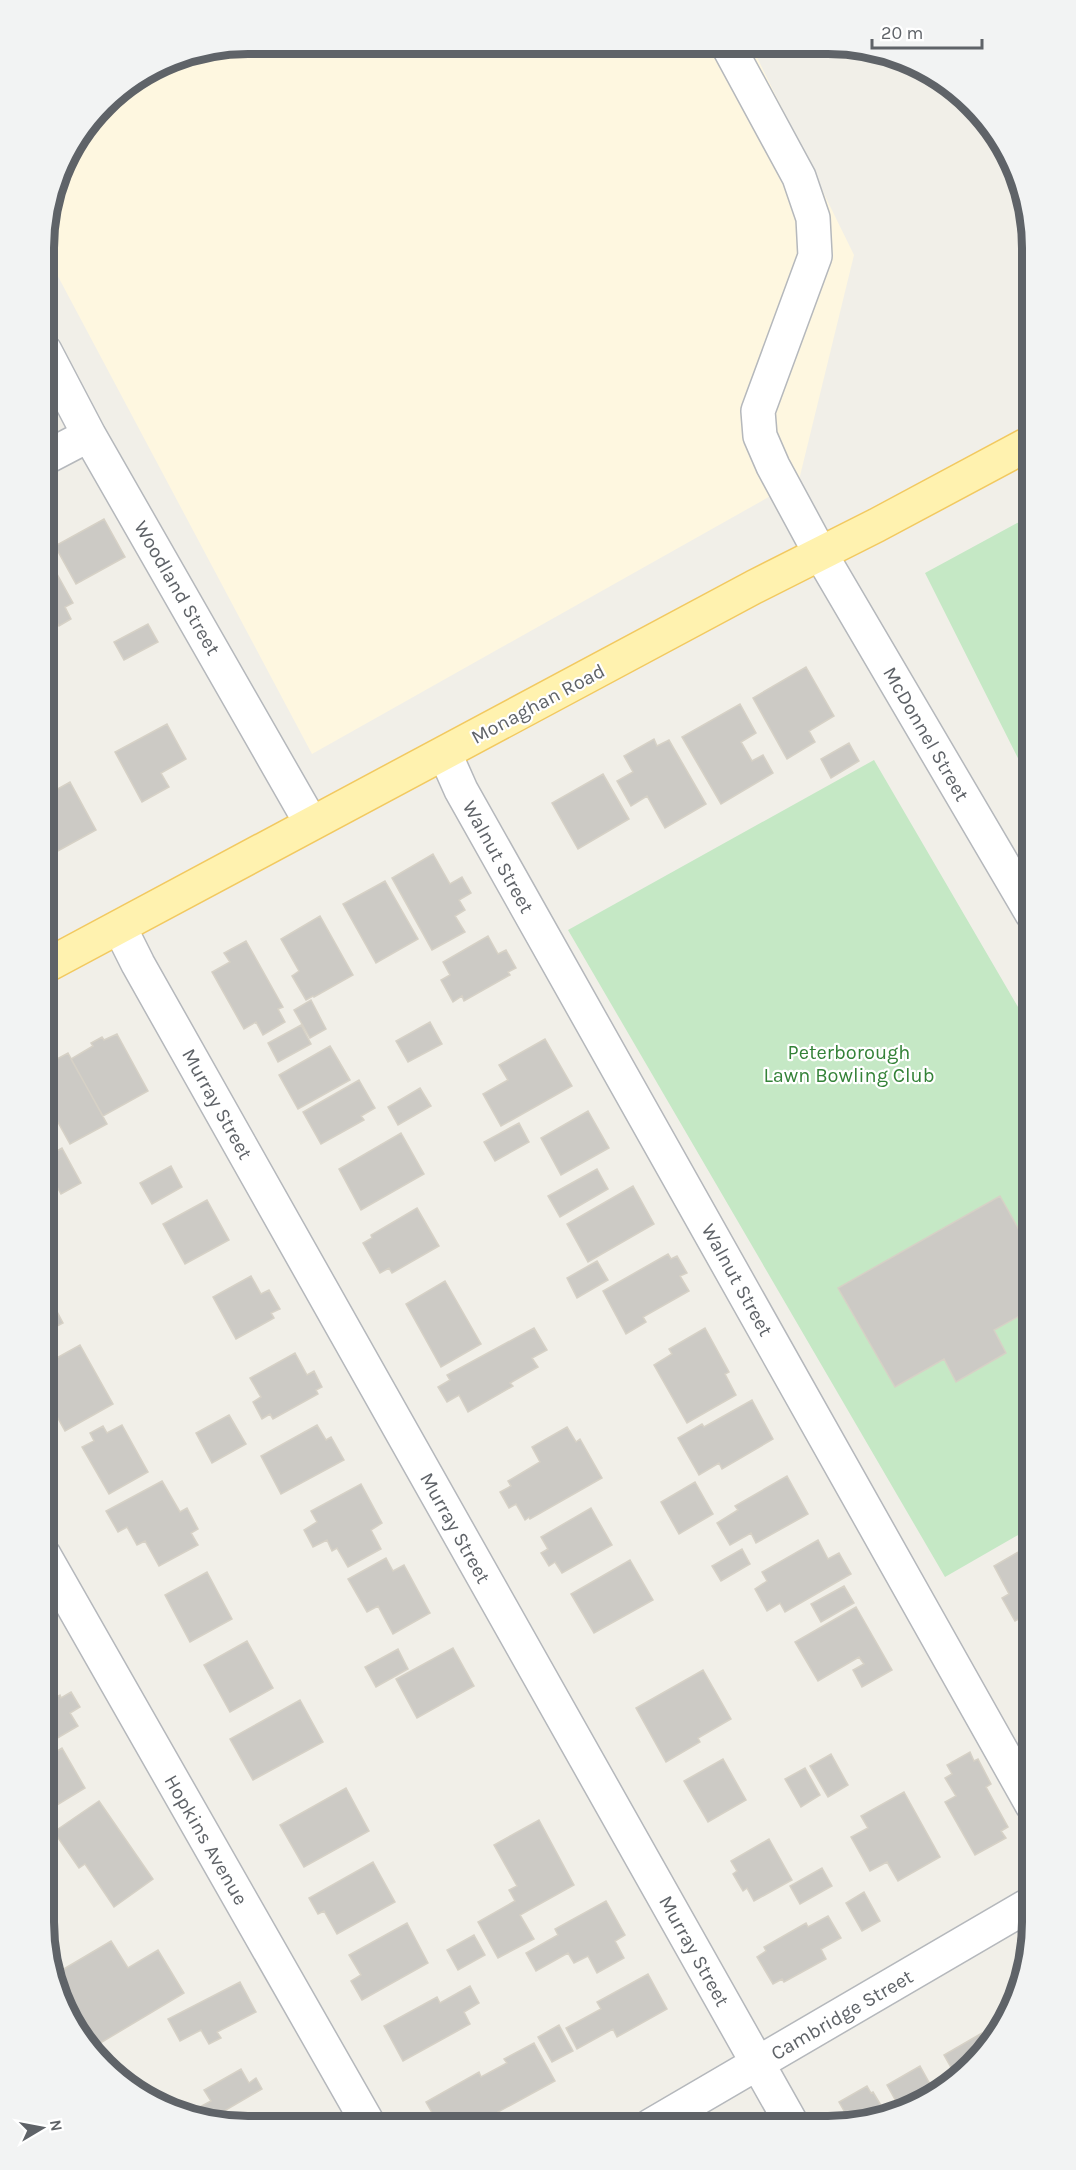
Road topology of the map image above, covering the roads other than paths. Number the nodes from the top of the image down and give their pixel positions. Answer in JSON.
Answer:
{"nodes":[{"id":1,"x":732,"y":54,"type":"edge"},
{"id":2,"x":54,"y":368,"type":"edge"},
{"id":3,"x":89,"y":435,"type":"junction"},
{"id":4,"x":1022,"y":447,"type":"edge"},
{"id":5,"x":54,"y":453,"type":"edge"},
{"id":6,"x":820,"y":554,"type":"junction"},
{"id":7,"x":445,"y":754,"type":"junction"},
{"id":8,"x":311,"y":823,"type":"junction"},
{"id":9,"x":1022,"y":897,"type":"edge"},
{"id":10,"x":120,"y":928,"type":"junction"},
{"id":11,"x":54,"y":962,"type":"edge"},
{"id":12,"x":54,"y":1573,"type":"edge"},
{"id":13,"x":1022,"y":1787,"type":"edge"},
{"id":14,"x":1022,"y":1909,"type":"edge"},
{"id":15,"x":757,"y":2065,"type":"junction"},
{"id":16,"x":364,"y":2116,"type":"edge"},
{"id":17,"x":668,"y":2116,"type":"edge"},
{"id":18,"x":787,"y":2116,"type":"edge"}],
"edges":[{"from":1,"to":6,"type":"street","name":"McDonnel Street"},
{"from":2,"to":3,"type":"street","name":"Woodland Street"},
{"from":3,"to":5,"type":"street"},
{"from":3,"to":8,"type":"street","name":"Woodland Street"},
{"from":4,"to":6,"type":"main road","name":"Monaghan Road"},
{"from":6,"to":7,"type":"main road","name":"Monaghan Road"},
{"from":6,"to":9,"type":"street","name":"McDonnel Street"},
{"from":7,"to":8,"type":"main road","name":"Monaghan Road"},
{"from":7,"to":13,"type":"street","name":"Walnut Street"},
{"from":8,"to":10,"type":"main road","name":"Monaghan Road"},
{"from":10,"to":11,"type":"main road","name":"Monaghan Road"},
{"from":10,"to":15,"type":"street","name":"Murray Street"},
{"from":12,"to":16,"type":"street","name":"Hopkins Avenue"},
{"from":14,"to":15,"type":"street","name":"Cambridge Street"},
{"from":15,"to":17,"type":"street","name":"Cambridge Street"},
{"from":15,"to":18,"type":"street","name":"Murray Street"}]}
